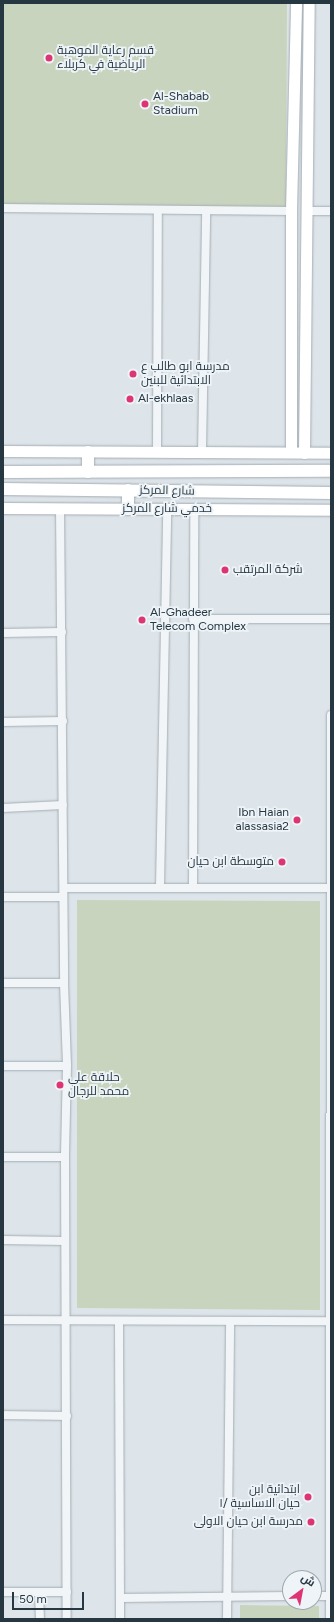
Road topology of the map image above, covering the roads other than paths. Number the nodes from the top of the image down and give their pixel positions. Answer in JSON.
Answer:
{"nodes":[{"id":1,"x":296,"y":3,"type":"edge"},
{"id":2,"x":309,"y":3,"type":"edge"},
{"id":3,"x":3,"y":208,"type":"edge"},
{"id":4,"x":158,"y":211,"type":"junction"},
{"id":5,"x":206,"y":211,"type":"junction"},
{"id":6,"x":291,"y":211,"type":"junction"},
{"id":7,"x":306,"y":211,"type":"junction"},
{"id":8,"x":331,"y":211,"type":"edge"},
{"id":9,"x":3,"y":451,"type":"edge"},
{"id":10,"x":88,"y":452,"type":"junction"},
{"id":11,"x":157,"y":452,"type":"junction"},
{"id":12,"x":202,"y":452,"type":"junction"},
{"id":13,"x":291,"y":452,"type":"junction"},
{"id":14,"x":304,"y":453,"type":"junction"},
{"id":15,"x":331,"y":453,"type":"edge"},
{"id":16,"x":331,"y":471,"type":"edge"},
{"id":17,"x":3,"y":472,"type":"edge"},
{"id":18,"x":88,"y":472,"type":"junction"},
{"id":19,"x":3,"y":489,"type":"edge"},
{"id":20,"x":128,"y":490,"type":"junction"},
{"id":21,"x":331,"y":493,"type":"edge"},
{"id":22,"x":3,"y":508,"type":"edge"},
{"id":23,"x":60,"y":508,"type":"junction"},
{"id":24,"x":128,"y":509,"type":"junction"},
{"id":25,"x":167,"y":509,"type":"junction"},
{"id":26,"x":194,"y":509,"type":"junction"},
{"id":27,"x":331,"y":510,"type":"edge"},
{"id":28,"x":193,"y":619,"type":"junction"},
{"id":29,"x":331,"y":619,"type":"edge"},
{"id":30,"x":62,"y":632,"type":"junction"},
{"id":31,"x":3,"y":633,"type":"edge"},
{"id":32,"x":331,"y":715,"type":"edge"},
{"id":33,"x":63,"y":721,"type":"junction"},
{"id":34,"x":3,"y":722,"type":"edge"},
{"id":35,"x":63,"y":805,"type":"junction"},
{"id":36,"x":3,"y":808,"type":"edge"},
{"id":37,"x":331,"y":864,"type":"edge"},
{"id":38,"x":160,"y":887,"type":"junction"},
{"id":39,"x":64,"y":888,"type":"junction"},
{"id":40,"x":193,"y":888,"type":"junction"},
{"id":41,"x":331,"y":888,"type":"edge"},
{"id":42,"x":3,"y":897,"type":"edge"},
{"id":43,"x":63,"y":897,"type":"junction"},
{"id":44,"x":331,"y":947,"type":"edge"},
{"id":45,"x":3,"y":983,"type":"edge"},
{"id":46,"x":64,"y":983,"type":"junction"},
{"id":47,"x":3,"y":1066,"type":"edge"},
{"id":48,"x":67,"y":1066,"type":"junction"},
{"id":49,"x":3,"y":1157,"type":"edge"},
{"id":50,"x":65,"y":1157,"type":"junction"},
{"id":51,"x":331,"y":1210,"type":"edge"},
{"id":52,"x":3,"y":1240,"type":"edge"},
{"id":53,"x":65,"y":1241,"type":"junction"},
{"id":54,"x":3,"y":1320,"type":"edge"},
{"id":55,"x":66,"y":1320,"type":"junction"},
{"id":56,"x":119,"y":1321,"type":"junction"},
{"id":57,"x":230,"y":1321,"type":"junction"},
{"id":58,"x":331,"y":1321,"type":"edge"},
{"id":59,"x":3,"y":1415,"type":"edge"},
{"id":60,"x":67,"y":1416,"type":"junction"},
{"id":61,"x":330,"y":1571,"type":"edge"},
{"id":62,"x":3,"y":1592,"type":"edge"},
{"id":63,"x":39,"y":1592,"type":"junction"},
{"id":64,"x":67,"y":1592,"type":"junction"},
{"id":65,"x":282,"y":1596,"type":"edge"},
{"id":66,"x":322,"y":1596,"type":"edge"},
{"id":67,"x":330,"y":1596,"type":"junction"},
{"id":68,"x":227,"y":1597,"type":"junction"},
{"id":69,"x":120,"y":1598,"type":"junction"},
{"id":70,"x":40,"y":1619,"type":"edge"},
{"id":71,"x":67,"y":1619,"type":"edge"},
{"id":72,"x":120,"y":1619,"type":"edge"},
{"id":73,"x":227,"y":1619,"type":"edge"},
{"id":74,"x":330,"y":1619,"type":"edge"}],
"edges":[{"from":1,"to":6,"type":"street"},
{"from":2,"to":7,"type":"street"},
{"from":3,"to":4,"type":"street"},
{"from":4,"to":5,"type":"street"},
{"from":4,"to":11,"type":"street"},
{"from":5,"to":6,"type":"street"},
{"from":5,"to":12,"type":"street"},
{"from":6,"to":13,"type":"street"},
{"from":7,"to":8,"type":"street"},
{"from":7,"to":14,"type":"street"},
{"from":9,"to":10,"type":"street"},
{"from":10,"to":11,"type":"street"},
{"from":10,"to":18,"type":"main road"},
{"from":11,"to":12,"type":"street"},
{"from":12,"to":13,"type":"street"},
{"from":13,"to":14,"type":"street"},
{"from":14,"to":15,"type":"street"},
{"from":16,"to":18,"type":"main road","name":"شارع المركز"},
{"from":17,"to":18,"type":"main road","name":"شارع المركز"},
{"from":19,"to":20,"type":"main road","name":"شارع المركز"},
{"from":20,"to":21,"type":"main road","name":"شارع المركز"},
{"from":20,"to":24,"type":"main road"},
{"from":22,"to":23,"type":"street","name":"خدمي شارع المركز"},
{"from":23,"to":24,"type":"street","name":"خدمي شارع المركز"},
{"from":23,"to":30,"type":"street"},
{"from":24,"to":25,"type":"street","name":"خدمي شارع المركز"},
{"from":25,"to":26,"type":"street","name":"خدمي شارع المركز"},
{"from":25,"to":38,"type":"street"},
{"from":26,"to":27,"type":"street","name":"خدمي شارع المركز"},
{"from":26,"to":28,"type":"street"},
{"from":28,"to":29,"type":"street"},
{"from":28,"to":40,"type":"street"},
{"from":30,"to":31,"type":"street"},
{"from":30,"to":33,"type":"street"},
{"from":32,"to":37,"type":"street"},
{"from":33,"to":34,"type":"street"},
{"from":33,"to":35,"type":"street"},
{"from":35,"to":36,"type":"street"},
{"from":35,"to":39,"type":"street"},
{"from":37,"to":41,"type":"street"},
{"from":38,"to":39,"type":"street"},
{"from":38,"to":40,"type":"street"},
{"from":39,"to":43,"type":"street"},
{"from":40,"to":41,"type":"street"},
{"from":41,"to":44,"type":"street"},
{"from":42,"to":43,"type":"street"},
{"from":43,"to":46,"type":"street"},
{"from":44,"to":51,"type":"street"},
{"from":45,"to":46,"type":"street"},
{"from":46,"to":48,"type":"street"},
{"from":47,"to":48,"type":"street"},
{"from":48,"to":50,"type":"street"},
{"from":49,"to":50,"type":"street"},
{"from":50,"to":53,"type":"street"},
{"from":51,"to":58,"type":"street"},
{"from":52,"to":53,"type":"street"},
{"from":53,"to":55,"type":"street"},
{"from":54,"to":55,"type":"street"},
{"from":55,"to":56,"type":"street"},
{"from":55,"to":60,"type":"street"},
{"from":56,"to":57,"type":"street"},
{"from":56,"to":69,"type":"street"},
{"from":57,"to":58,"type":"street"},
{"from":57,"to":68,"type":"street"},
{"from":58,"to":61,"type":"street"},
{"from":59,"to":60,"type":"street"},
{"from":60,"to":64,"type":"street"},
{"from":61,"to":67,"type":"street"},
{"from":62,"to":63,"type":"street"},
{"from":63,"to":64,"type":"street"},
{"from":63,"to":70,"type":"street"},
{"from":64,"to":71,"type":"street"},
{"from":65,"to":68,"type":"street"},
{"from":66,"to":67,"type":"street"},
{"from":67,"to":74,"type":"street"},
{"from":68,"to":69,"type":"street"},
{"from":68,"to":73,"type":"street"},
{"from":69,"to":72,"type":"street"}]}
